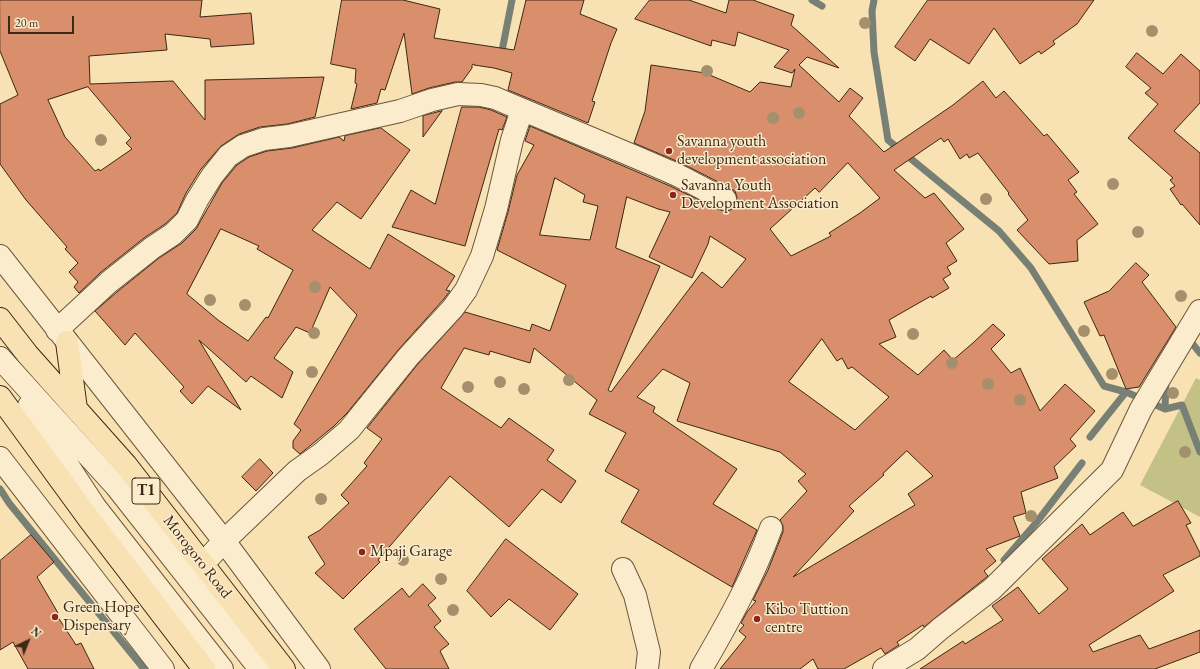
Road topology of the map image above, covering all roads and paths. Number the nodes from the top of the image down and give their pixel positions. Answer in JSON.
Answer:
{"nodes":[{"id":1,"x":522,"y":110,"type":"junction"},
{"id":2,"x":725,"y":199,"type":"dead end"},
{"id":3,"x":0,"y":256,"type":"edge"},
{"id":4,"x":1200,"y":311,"type":"edge"},
{"id":5,"x":0,"y":319,"type":"edge"},
{"id":6,"x":62,"y":336,"type":"junction"},
{"id":7,"x":0,"y":358,"type":"edge"},
{"id":8,"x":0,"y":362,"type":"edge"},
{"id":9,"x":0,"y":397,"type":"edge"},
{"id":10,"x":76,"y":409,"type":"junction"},
{"id":11,"x":0,"y":458,"type":"edge"},
{"id":12,"x":771,"y":528,"type":"dead end"},
{"id":13,"x":224,"y":541,"type":"junction"},
{"id":14,"x":203,"y":564,"type":"junction"},
{"id":15,"x":623,"y":569,"type":"dead end"},
{"id":16,"x":163,"y":669,"type":"edge"},
{"id":17,"x":204,"y":669,"type":"edge"},
{"id":18,"x":222,"y":669,"type":"edge"},
{"id":19,"x":260,"y":669,"type":"edge"},
{"id":20,"x":284,"y":669,"type":"edge"},
{"id":21,"x":319,"y":669,"type":"edge"},
{"id":22,"x":647,"y":669,"type":"edge"},
{"id":23,"x":701,"y":669,"type":"edge"},
{"id":24,"x":884,"y":669,"type":"edge"}],
"edges":[{"from":1,"to":2,"type":"street"},
{"from":1,"to":6,"type":"street"},
{"from":1,"to":13,"type":"street"},
{"from":3,"to":6,"type":"street"},
{"from":4,"to":24,"type":"street"},
{"from":5,"to":10,"type":"highway","name":"Morogoro Road","number":"T1"},
{"from":6,"to":10,"type":"highway"},
{"from":6,"to":13,"type":"street"},
{"from":7,"to":19,"type":"street","name":"Morogoro Road"},
{"from":8,"to":18,"type":"street"},
{"from":9,"to":17,"type":"highway"},
{"from":10,"to":14,"type":"highway","name":"Morogoro Road","number":"T1"},
{"from":11,"to":16,"type":"street"},
{"from":12,"to":23,"type":"street"},
{"from":13,"to":14,"type":"street"},
{"from":13,"to":21,"type":"street"},
{"from":14,"to":20,"type":"highway","name":"Morogoro Road","number":"T1"},
{"from":15,"to":22,"type":"street"}]}
